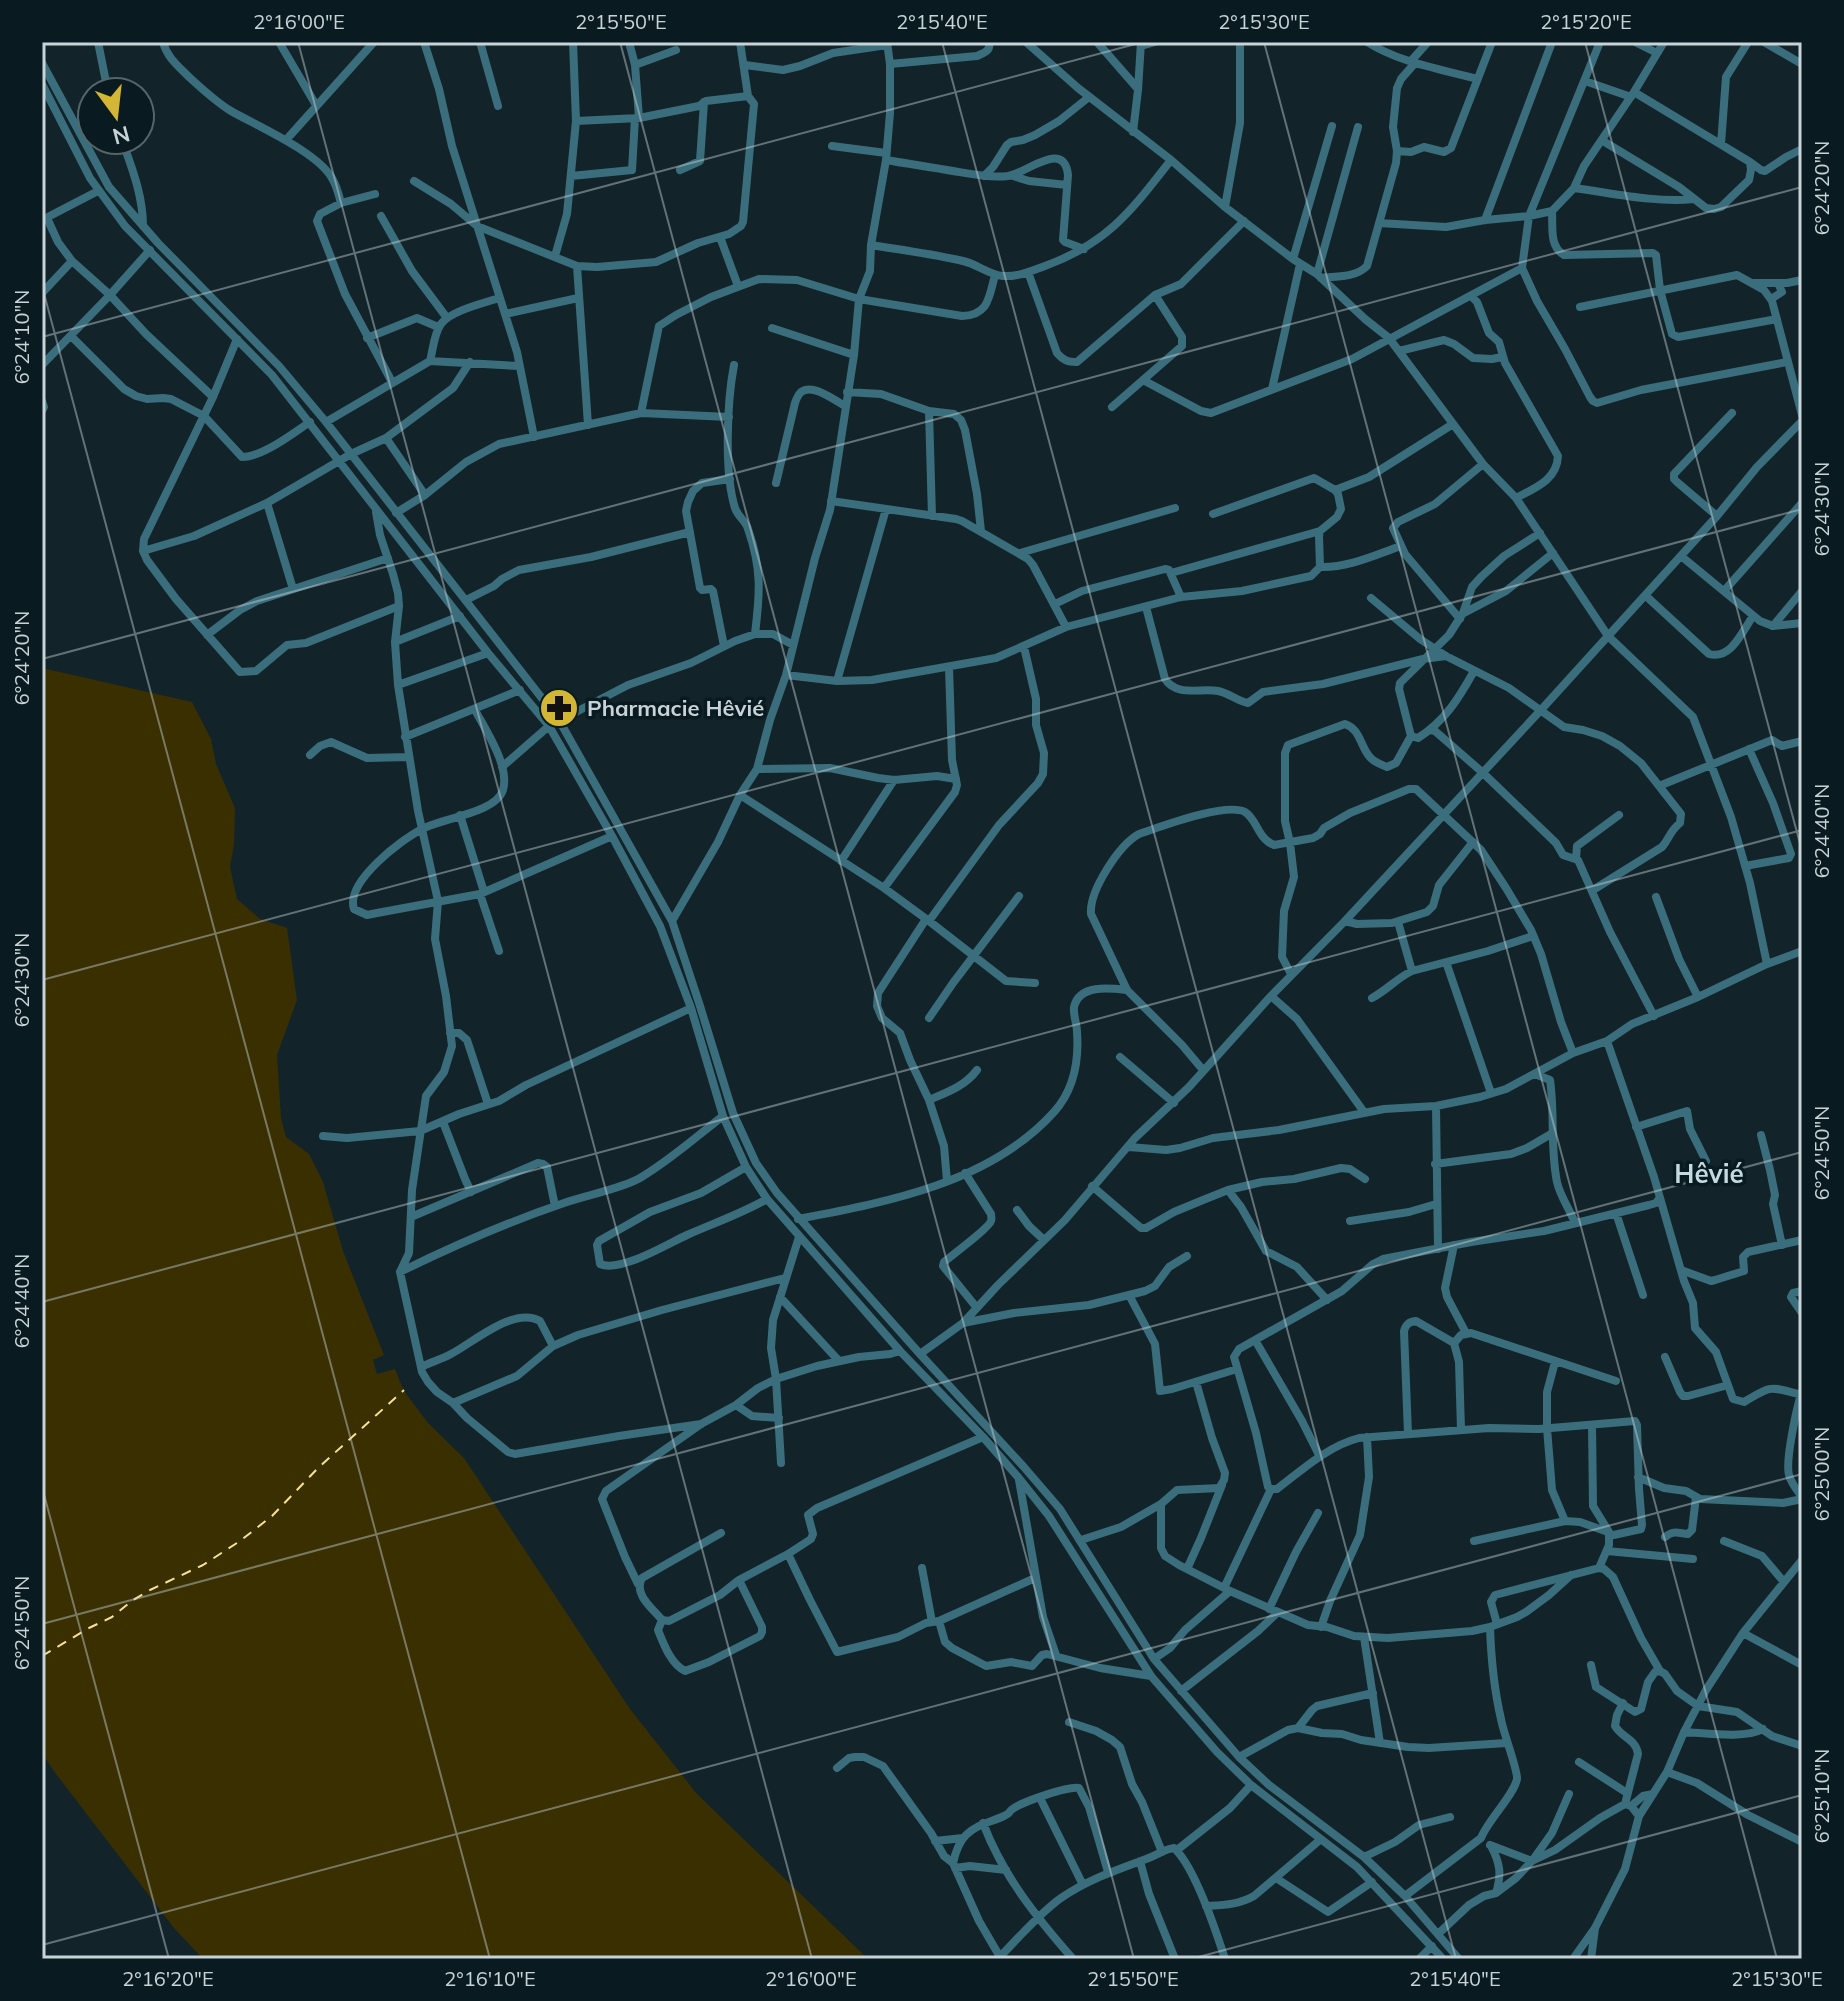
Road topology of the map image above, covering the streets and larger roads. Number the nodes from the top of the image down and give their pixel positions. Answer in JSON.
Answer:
{"nodes":[{"id":1,"x":98,"y":42,"type":"edge"},
{"id":2,"x":163,"y":42,"type":"edge"},
{"id":3,"x":279,"y":42,"type":"edge"},
{"id":4,"x":424,"y":42,"type":"edge"},
{"id":5,"x":480,"y":42,"type":"edge"},
{"id":6,"x":573,"y":42,"type":"edge"},
{"id":7,"x":629,"y":42,"type":"edge"},
{"id":8,"x":740,"y":42,"type":"edge"},
{"id":9,"x":989,"y":42,"type":"edge"},
{"id":10,"x":1026,"y":42,"type":"edge"},
{"id":11,"x":1097,"y":42,"type":"edge"},
{"id":12,"x":1155,"y":42,"type":"edge"},
{"id":13,"x":1240,"y":42,"type":"edge"},
{"id":14,"x":1367,"y":42,"type":"edge"},
{"id":15,"x":1428,"y":42,"type":"edge"},
{"id":16,"x":1492,"y":42,"type":"edge"},
{"id":17,"x":1552,"y":42,"type":"edge"},
{"id":18,"x":1600,"y":42,"type":"edge"},
{"id":19,"x":1635,"y":42,"type":"edge"},
{"id":20,"x":1664,"y":42,"type":"edge"},
{"id":21,"x":1748,"y":42,"type":"edge"},
{"id":22,"x":1764,"y":42,"type":"edge"},
{"id":23,"x":373,"y":43,"type":"edge"},
{"id":24,"x":887,"y":44,"type":"edge"},
{"id":25,"x":1141,"y":44,"type":"edge"},
{"id":26,"x":676,"y":50,"type":"dead end"},
{"id":27,"x":1657,"y":53,"type":"junction"},
{"id":28,"x":1413,"y":62,"type":"junction"},
{"id":29,"x":42,"y":63,"type":"edge"},
{"id":30,"x":890,"y":64,"type":"junction"},
{"id":31,"x":1802,"y":64,"type":"edge"},
{"id":32,"x":635,"y":65,"type":"junction"},
{"id":33,"x":745,"y":65,"type":"junction"},
{"id":34,"x":105,"y":76,"type":"edge"},
{"id":35,"x":1477,"y":79,"type":"junction"},
{"id":36,"x":1585,"y":81,"type":"junction"},
{"id":37,"x":42,"y":84,"type":"edge"},
{"id":38,"x":1138,"y":90,"type":"junction"},
{"id":39,"x":1633,"y":94,"type":"junction"},
{"id":40,"x":748,"y":96,"type":"junction"},
{"id":41,"x":1089,"y":97,"type":"junction"},
{"id":42,"x":46,"y":100,"type":"edge"},
{"id":43,"x":704,"y":102,"type":"junction"},
{"id":44,"x":316,"y":105,"type":"junction"},
{"id":45,"x":498,"y":106,"type":"dead end"},
{"id":46,"x":637,"y":118,"type":"junction"},
{"id":47,"x":576,"y":121,"type":"junction"},
{"id":48,"x":1332,"y":126,"type":"dead end"},
{"id":49,"x":1358,"y":127,"type":"dead end"},
{"id":50,"x":1133,"y":132,"type":"junction"},
{"id":51,"x":286,"y":140,"type":"junction"},
{"id":52,"x":1603,"y":141,"type":"junction"},
{"id":53,"x":1721,"y":144,"type":"junction"},
{"id":54,"x":832,"y":146,"type":"dead end"},
{"id":55,"x":1802,"y":149,"type":"edge"},
{"id":56,"x":1397,"y":151,"type":"junction"},
{"id":57,"x":128,"y":156,"type":"edge"},
{"id":58,"x":886,"y":157,"type":"junction"},
{"id":59,"x":1171,"y":160,"type":"junction"},
{"id":60,"x":1750,"y":162,"type":"junction"},
{"id":61,"x":680,"y":170,"type":"dead end"},
{"id":62,"x":1011,"y":175,"type":"junction"},
{"id":63,"x":571,"y":176,"type":"junction"},
{"id":64,"x":984,"y":176,"type":"junction"},
{"id":65,"x":414,"y":181,"type":"dead end"},
{"id":66,"x":1067,"y":185,"type":"junction"},
{"id":67,"x":1574,"y":188,"type":"junction"},
{"id":68,"x":98,"y":191,"type":"junction"},
{"id":69,"x":375,"y":194,"type":"dead end"},
{"id":70,"x":1694,"y":199,"type":"junction"},
{"id":71,"x":341,"y":203,"type":"junction"},
{"id":72,"x":1225,"y":207,"type":"junction"},
{"id":73,"x":1552,"y":211,"type":"junction"},
{"id":74,"x":381,"y":216,"type":"dead end"},
{"id":75,"x":1529,"y":216,"type":"junction"},
{"id":76,"x":44,"y":219,"type":"edge"},
{"id":77,"x":1485,"y":220,"type":"junction"},
{"id":78,"x":1244,"y":221,"type":"junction"},
{"id":79,"x":1379,"y":223,"type":"junction"},
{"id":80,"x":143,"y":226,"type":"junction"},
{"id":81,"x":477,"y":226,"type":"junction"},
{"id":82,"x":720,"y":237,"type":"junction"},
{"id":83,"x":871,"y":245,"type":"junction"},
{"id":84,"x":1084,"y":249,"type":"junction"},
{"id":85,"x":150,"y":250,"type":"junction"},
{"id":86,"x":555,"y":256,"type":"junction"},
{"id":87,"x":72,"y":261,"type":"junction"},
{"id":88,"x":1296,"y":262,"type":"junction"},
{"id":89,"x":577,"y":266,"type":"junction"},
{"id":90,"x":1522,"y":268,"type":"junction"},
{"id":91,"x":1028,"y":272,"type":"junction"},
{"id":92,"x":995,"y":275,"type":"junction"},
{"id":93,"x":1319,"y":276,"type":"junction"},
{"id":94,"x":1802,"y":280,"type":"edge"},
{"id":95,"x":1754,"y":283,"type":"junction"},
{"id":96,"x":1778,"y":283,"type":"junction"},
{"id":97,"x":738,"y":286,"type":"junction"},
{"id":98,"x":1660,"y":290,"type":"junction"},
{"id":99,"x":42,"y":293,"type":"edge"},
{"id":100,"x":110,"y":295,"type":"junction"},
{"id":101,"x":1155,"y":295,"type":"junction"},
{"id":102,"x":1471,"y":296,"type":"junction"},
{"id":103,"x":499,"y":298,"type":"junction"},
{"id":104,"x":578,"y":298,"type":"junction"},
{"id":105,"x":859,"y":299,"type":"junction"},
{"id":106,"x":1771,"y":299,"type":"junction"},
{"id":107,"x":1580,"y":307,"type":"dead end"},
{"id":108,"x":505,"y":314,"type":"junction"},
{"id":109,"x":447,"y":318,"type":"junction"},
{"id":110,"x":1777,"y":319,"type":"junction"},
{"id":111,"x":438,"y":327,"type":"junction"},
{"id":112,"x":772,"y":328,"type":"dead end"},
{"id":113,"x":71,"y":336,"type":"junction"},
{"id":114,"x":367,"y":338,"type":"junction"},
{"id":115,"x":1389,"y":338,"type":"junction"},
{"id":116,"x":237,"y":339,"type":"junction"},
{"id":117,"x":1399,"y":351,"type":"junction"},
{"id":118,"x":854,"y":355,"type":"junction"},
{"id":119,"x":1502,"y":357,"type":"junction"},
{"id":120,"x":430,"y":361,"type":"junction"},
{"id":121,"x":470,"y":362,"type":"junction"},
{"id":122,"x":1787,"y":362,"type":"junction"},
{"id":123,"x":42,"y":365,"type":"edge"},
{"id":124,"x":734,"y":365,"type":"dead end"},
{"id":125,"x":519,"y":366,"type":"junction"},
{"id":126,"x":1143,"y":380,"type":"junction"},
{"id":127,"x":392,"y":382,"type":"junction"},
{"id":128,"x":1272,"y":389,"type":"junction"},
{"id":129,"x":847,"y":392,"type":"junction"},
{"id":130,"x":213,"y":397,"type":"junction"},
{"id":131,"x":42,"y":401,"type":"edge"},
{"id":132,"x":845,"y":406,"type":"junction"},
{"id":133,"x":1112,"y":407,"type":"dead end"},
{"id":134,"x":42,"y":411,"type":"edge"},
{"id":135,"x":929,"y":411,"type":"junction"},
{"id":136,"x":641,"y":413,"type":"junction"},
{"id":137,"x":1732,"y":413,"type":"dead end"},
{"id":138,"x":204,"y":416,"type":"junction"},
{"id":139,"x":729,"y":417,"type":"junction"},
{"id":140,"x":1802,"y":418,"type":"edge"},
{"id":141,"x":310,"y":422,"type":"junction"},
{"id":142,"x":326,"y":422,"type":"junction"},
{"id":143,"x":1453,"y":424,"type":"junction"},
{"id":144,"x":588,"y":425,"type":"junction"},
{"id":145,"x":534,"y":437,"type":"junction"},
{"id":146,"x":386,"y":438,"type":"junction"},
{"id":147,"x":351,"y":454,"type":"junction"},
{"id":148,"x":339,"y":461,"type":"junction"},
{"id":149,"x":1483,"y":464,"type":"junction"},
{"id":150,"x":730,"y":479,"type":"junction"},
{"id":151,"x":776,"y":483,"type":"dead end"},
{"id":152,"x":1335,"y":490,"type":"junction"},
{"id":153,"x":425,"y":495,"type":"junction"},
{"id":154,"x":1516,"y":498,"type":"junction"},
{"id":155,"x":831,"y":501,"type":"junction"},
{"id":156,"x":267,"y":503,"type":"junction"},
{"id":157,"x":1802,"y":503,"type":"edge"},
{"id":158,"x":375,"y":507,"type":"junction"},
{"id":159,"x":1175,"y":508,"type":"dead end"},
{"id":160,"x":886,"y":509,"type":"junction"},
{"id":161,"x":396,"y":513,"type":"junction"},
{"id":162,"x":1213,"y":514,"type":"dead end"},
{"id":163,"x":932,"y":516,"type":"junction"},
{"id":164,"x":1717,"y":516,"type":"junction"},
{"id":165,"x":981,"y":531,"type":"junction"},
{"id":166,"x":1320,"y":531,"type":"junction"},
{"id":167,"x":690,"y":532,"type":"junction"},
{"id":168,"x":1540,"y":533,"type":"junction"},
{"id":169,"x":1401,"y":546,"type":"junction"},
{"id":170,"x":143,"y":551,"type":"junction"},
{"id":171,"x":1020,"y":553,"type":"junction"},
{"id":172,"x":1553,"y":553,"type":"junction"},
{"id":173,"x":1681,"y":556,"type":"junction"},
{"id":174,"x":388,"y":558,"type":"junction"},
{"id":175,"x":1320,"y":567,"type":"junction"},
{"id":176,"x":1171,"y":573,"type":"junction"},
{"id":177,"x":293,"y":589,"type":"junction"},
{"id":178,"x":1724,"y":591,"type":"junction"},
{"id":179,"x":1802,"y":591,"type":"edge"},
{"id":180,"x":1646,"y":596,"type":"junction"},
{"id":181,"x":1181,"y":597,"type":"junction"},
{"id":182,"x":1371,"y":598,"type":"dead end"},
{"id":183,"x":466,"y":600,"type":"junction"},
{"id":184,"x":1055,"y":604,"type":"junction"},
{"id":185,"x":399,"y":606,"type":"junction"},
{"id":186,"x":1146,"y":607,"type":"junction"},
{"id":187,"x":460,"y":616,"type":"junction"},
{"id":188,"x":1462,"y":616,"type":"junction"},
{"id":189,"x":1753,"y":616,"type":"junction"},
{"id":190,"x":1802,"y":623,"type":"edge"},
{"id":191,"x":1773,"y":626,"type":"junction"},
{"id":192,"x":1066,"y":627,"type":"junction"},
{"id":193,"x":755,"y":634,"type":"junction"},
{"id":194,"x":207,"y":635,"type":"junction"},
{"id":195,"x":1608,"y":636,"type":"junction"},
{"id":196,"x":395,"y":642,"type":"junction"},
{"id":197,"x":793,"y":645,"type":"junction"},
{"id":198,"x":724,"y":646,"type":"junction"},
{"id":199,"x":1024,"y":647,"type":"junction"},
{"id":200,"x":1435,"y":648,"type":"junction"},
{"id":201,"x":488,"y":653,"type":"junction"},
{"id":202,"x":1446,"y":656,"type":"junction"},
{"id":203,"x":1423,"y":659,"type":"junction"},
{"id":204,"x":949,"y":667,"type":"junction"},
{"id":205,"x":1474,"y":671,"type":"junction"},
{"id":206,"x":786,"y":675,"type":"junction"},
{"id":207,"x":837,"y":681,"type":"junction"},
{"id":208,"x":398,"y":685,"type":"junction"},
{"id":209,"x":520,"y":690,"type":"junction"},
{"id":210,"x":475,"y":710,"type":"junction"},
{"id":211,"x":1540,"y":711,"type":"junction"},
{"id":212,"x":559,"y":720,"type":"junction"},
{"id":213,"x":549,"y":726,"type":"junction"},
{"id":214,"x":1430,"y":730,"type":"junction"},
{"id":215,"x":1411,"y":736,"type":"junction"},
{"id":216,"x":405,"y":737,"type":"junction"},
{"id":217,"x":1802,"y":741,"type":"edge"},
{"id":218,"x":1749,"y":749,"type":"junction"},
{"id":219,"x":310,"y":755,"type":"dead end"},
{"id":220,"x":409,"y":757,"type":"junction"},
{"id":221,"x":1710,"y":765,"type":"junction"},
{"id":222,"x":502,"y":767,"type":"junction"},
{"id":223,"x":757,"y":769,"type":"junction"},
{"id":224,"x":1482,"y":772,"type":"junction"},
{"id":225,"x":956,"y":779,"type":"junction"},
{"id":226,"x":894,"y":780,"type":"junction"},
{"id":227,"x":1659,"y":786,"type":"junction"},
{"id":228,"x":740,"y":795,"type":"junction"},
{"id":229,"x":1444,"y":814,"type":"junction"},
{"id":230,"x":460,"y":815,"type":"junction"},
{"id":231,"x":1619,"y":815,"type":"dead end"},
{"id":232,"x":423,"y":828,"type":"junction"},
{"id":233,"x":612,"y":836,"type":"junction"},
{"id":234,"x":1473,"y":842,"type":"junction"},
{"id":235,"x":1290,"y":843,"type":"junction"},
{"id":236,"x":1576,"y":858,"type":"junction"},
{"id":237,"x":841,"y":861,"type":"junction"},
{"id":238,"x":1745,"y":866,"type":"junction"},
{"id":239,"x":884,"y":888,"type":"junction"},
{"id":240,"x":1593,"y":890,"type":"junction"},
{"id":241,"x":482,"y":893,"type":"junction"},
{"id":242,"x":1019,"y":896,"type":"dead end"},
{"id":243,"x":1656,"y":897,"type":"dead end"},
{"id":244,"x":438,"y":901,"type":"junction"},
{"id":245,"x":928,"y":920,"type":"junction"},
{"id":246,"x":672,"y":921,"type":"junction"},
{"id":247,"x":1345,"y":921,"type":"junction"},
{"id":248,"x":1398,"y":922,"type":"junction"},
{"id":249,"x":1533,"y":936,"type":"junction"},
{"id":250,"x":499,"y":951,"type":"dead end"},
{"id":251,"x":1802,"y":951,"type":"edge"},
{"id":252,"x":972,"y":956,"type":"junction"},
{"id":253,"x":1446,"y":962,"type":"junction"},
{"id":254,"x":1767,"y":964,"type":"junction"},
{"id":255,"x":1412,"y":971,"type":"junction"},
{"id":256,"x":1291,"y":974,"type":"junction"},
{"id":257,"x":1035,"y":983,"type":"dead end"},
{"id":258,"x":1127,"y":990,"type":"junction"},
{"id":259,"x":1271,"y":996,"type":"junction"},
{"id":260,"x":1698,"y":997,"type":"junction"},
{"id":261,"x":1372,"y":998,"type":"dead end"},
{"id":262,"x":691,"y":1008,"type":"junction"},
{"id":263,"x":1654,"y":1016,"type":"junction"},
{"id":264,"x":929,"y":1018,"type":"dead end"},
{"id":265,"x":450,"y":1033,"type":"junction"},
{"id":266,"x":1607,"y":1041,"type":"junction"},
{"id":267,"x":1573,"y":1053,"type":"junction"},
{"id":268,"x":1120,"y":1057,"type":"dead end"},
{"id":269,"x":977,"y":1070,"type":"dead end"},
{"id":270,"x":1203,"y":1070,"type":"junction"},
{"id":271,"x":1535,"y":1074,"type":"junction"},
{"id":272,"x":1491,"y":1093,"type":"junction"},
{"id":273,"x":929,"y":1100,"type":"junction"},
{"id":274,"x":1174,"y":1103,"type":"junction"},
{"id":275,"x":488,"y":1104,"type":"junction"},
{"id":276,"x":1436,"y":1106,"type":"junction"},
{"id":277,"x":1364,"y":1112,"type":"junction"},
{"id":278,"x":723,"y":1116,"type":"junction"},
{"id":279,"x":443,"y":1122,"type":"junction"},
{"id":280,"x":1636,"y":1127,"type":"junction"},
{"id":281,"x":420,"y":1131,"type":"junction"},
{"id":282,"x":1551,"y":1134,"type":"junction"},
{"id":283,"x":1761,"y":1135,"type":"dead end"},
{"id":284,"x":323,"y":1136,"type":"dead end"},
{"id":285,"x":1129,"y":1147,"type":"junction"},
{"id":286,"x":1706,"y":1161,"type":"dead end"},
{"id":287,"x":1435,"y":1164,"type":"junction"},
{"id":288,"x":746,"y":1167,"type":"junction"},
{"id":289,"x":965,"y":1173,"type":"junction"},
{"id":290,"x":1365,"y":1179,"type":"dead end"},
{"id":291,"x":947,"y":1181,"type":"junction"},
{"id":292,"x":1092,"y":1186,"type":"junction"},
{"id":293,"x":1228,"y":1190,"type":"junction"},
{"id":294,"x":471,"y":1192,"type":"junction"},
{"id":295,"x":767,"y":1199,"type":"junction"},
{"id":296,"x":1659,"y":1199,"type":"junction"},
{"id":297,"x":1436,"y":1204,"type":"junction"},
{"id":298,"x":555,"y":1206,"type":"junction"},
{"id":299,"x":1017,"y":1210,"type":"dead end"},
{"id":300,"x":1616,"y":1213,"type":"junction"},
{"id":301,"x":411,"y":1217,"type":"junction"},
{"id":302,"x":798,"y":1219,"type":"junction"},
{"id":303,"x":1350,"y":1221,"type":"dead end"},
{"id":304,"x":1575,"y":1223,"type":"junction"},
{"id":305,"x":799,"y":1237,"type":"junction"},
{"id":306,"x":1044,"y":1240,"type":"junction"},
{"id":307,"x":1802,"y":1240,"type":"edge"},
{"id":308,"x":1454,"y":1245,"type":"junction"},
{"id":309,"x":1782,"y":1245,"type":"junction"},
{"id":310,"x":1438,"y":1249,"type":"junction"},
{"id":311,"x":1187,"y":1256,"type":"dead end"},
{"id":312,"x":1681,"y":1270,"type":"junction"},
{"id":313,"x":400,"y":1272,"type":"junction"},
{"id":314,"x":785,"y":1278,"type":"junction"},
{"id":315,"x":1802,"y":1291,"type":"edge"},
{"id":316,"x":1129,"y":1295,"type":"junction"},
{"id":317,"x":1643,"y":1295,"type":"dead end"},
{"id":318,"x":780,"y":1297,"type":"junction"},
{"id":319,"x":1327,"y":1300,"type":"junction"},
{"id":320,"x":977,"y":1308,"type":"junction"},
{"id":321,"x":1802,"y":1313,"type":"edge"},
{"id":322,"x":963,"y":1323,"type":"junction"},
{"id":323,"x":1466,"y":1333,"type":"junction"},
{"id":324,"x":1255,"y":1340,"type":"junction"},
{"id":325,"x":1454,"y":1343,"type":"junction"},
{"id":326,"x":553,"y":1346,"type":"junction"},
{"id":327,"x":900,"y":1351,"type":"junction"},
{"id":328,"x":920,"y":1354,"type":"junction"},
{"id":329,"x":1665,"y":1357,"type":"dead end"},
{"id":330,"x":839,"y":1361,"type":"junction"},
{"id":331,"x":1555,"y":1362,"type":"junction"},
{"id":332,"x":421,"y":1367,"type":"junction"},
{"id":333,"x":1237,"y":1369,"type":"junction"},
{"id":334,"x":776,"y":1379,"type":"junction"},
{"id":335,"x":1616,"y":1381,"type":"dead end"},
{"id":336,"x":1196,"y":1382,"type":"junction"},
{"id":337,"x":1728,"y":1385,"type":"junction"},
{"id":338,"x":1801,"y":1393,"type":"edge"},
{"id":339,"x":453,"y":1403,"type":"junction"},
{"id":340,"x":736,"y":1405,"type":"junction"},
{"id":341,"x":779,"y":1418,"type":"junction"},
{"id":342,"x":701,"y":1424,"type":"junction"},
{"id":343,"x":1592,"y":1425,"type":"junction"},
{"id":344,"x":1547,"y":1428,"type":"junction"},
{"id":345,"x":1461,"y":1430,"type":"junction"},
{"id":346,"x":1408,"y":1434,"type":"junction"},
{"id":347,"x":983,"y":1437,"type":"junction"},
{"id":348,"x":1367,"y":1437,"type":"junction"},
{"id":349,"x":1320,"y":1457,"type":"junction"},
{"id":350,"x":781,"y":1463,"type":"dead end"},
{"id":351,"x":1018,"y":1477,"type":"junction"},
{"id":352,"x":1638,"y":1477,"type":"junction"},
{"id":353,"x":1222,"y":1485,"type":"junction"},
{"id":354,"x":1271,"y":1489,"type":"junction"},
{"id":355,"x":1696,"y":1497,"type":"junction"},
{"id":356,"x":1802,"y":1498,"type":"edge"},
{"id":357,"x":1161,"y":1504,"type":"junction"},
{"id":358,"x":1318,"y":1513,"type":"dead end"},
{"id":359,"x":1565,"y":1521,"type":"junction"},
{"id":360,"x":721,"y":1533,"type":"dead end"},
{"id":361,"x":1609,"y":1534,"type":"junction"},
{"id":362,"x":1665,"y":1537,"type":"dead end"},
{"id":363,"x":1081,"y":1540,"type":"junction"},
{"id":364,"x":1474,"y":1541,"type":"dead end"},
{"id":365,"x":1724,"y":1541,"type":"dead end"},
{"id":366,"x":1607,"y":1551,"type":"junction"},
{"id":367,"x":788,"y":1554,"type":"junction"},
{"id":368,"x":1693,"y":1559,"type":"dead end"},
{"id":369,"x":1802,"y":1560,"type":"edge"},
{"id":370,"x":922,"y":1568,"type":"dead end"},
{"id":371,"x":1599,"y":1568,"type":"junction"},
{"id":372,"x":1187,"y":1569,"type":"junction"},
{"id":373,"x":1571,"y":1575,"type":"junction"},
{"id":374,"x":1035,"y":1578,"type":"junction"},
{"id":375,"x":739,"y":1580,"type":"junction"},
{"id":376,"x":1784,"y":1582,"type":"junction"},
{"id":377,"x":638,"y":1584,"type":"junction"},
{"id":378,"x":1227,"y":1589,"type":"junction"},
{"id":379,"x":1273,"y":1610,"type":"junction"},
{"id":380,"x":662,"y":1620,"type":"junction"},
{"id":381,"x":935,"y":1622,"type":"junction"},
{"id":382,"x":1494,"y":1625,"type":"junction"},
{"id":383,"x":1321,"y":1627,"type":"junction"},
{"id":384,"x":1743,"y":1633,"type":"junction"},
{"id":385,"x":1364,"y":1637,"type":"junction"},
{"id":386,"x":1056,"y":1655,"type":"junction"},
{"id":387,"x":1154,"y":1659,"type":"junction"},
{"id":388,"x":1591,"y":1665,"type":"dead end"},
{"id":389,"x":1802,"y":1665,"type":"edge"},
{"id":390,"x":1660,"y":1671,"type":"junction"},
{"id":391,"x":1151,"y":1676,"type":"junction"},
{"id":392,"x":1181,"y":1691,"type":"junction"},
{"id":393,"x":1373,"y":1693,"type":"junction"},
{"id":394,"x":1623,"y":1703,"type":"junction"},
{"id":395,"x":1698,"y":1706,"type":"junction"},
{"id":396,"x":1069,"y":1722,"type":"dead end"},
{"id":397,"x":1298,"y":1728,"type":"junction"},
{"id":398,"x":1763,"y":1729,"type":"junction"},
{"id":399,"x":1684,"y":1732,"type":"junction"},
{"id":400,"x":1380,"y":1743,"type":"junction"},
{"id":401,"x":1506,"y":1743,"type":"junction"},
{"id":402,"x":1802,"y":1746,"type":"edge"},
{"id":403,"x":1239,"y":1757,"type":"junction"},
{"id":404,"x":1579,"y":1762,"type":"dead end"},
{"id":405,"x":837,"y":1768,"type":"dead end"},
{"id":406,"x":1667,"y":1772,"type":"junction"},
{"id":407,"x":1251,"y":1785,"type":"junction"},
{"id":408,"x":1627,"y":1793,"type":"junction"},
{"id":409,"x":1654,"y":1793,"type":"junction"},
{"id":410,"x":1569,"y":1794,"type":"dead end"},
{"id":411,"x":1040,"y":1798,"type":"junction"},
{"id":412,"x":1628,"y":1805,"type":"junction"},
{"id":413,"x":1639,"y":1816,"type":"junction"},
{"id":414,"x":1450,"y":1817,"type":"dead end"},
{"id":415,"x":983,"y":1823,"type":"junction"},
{"id":416,"x":972,"y":1831,"type":"junction"},
{"id":417,"x":963,"y":1838,"type":"junction"},
{"id":418,"x":1481,"y":1838,"type":"junction"},
{"id":419,"x":1321,"y":1839,"type":"junction"},
{"id":420,"x":935,"y":1841,"type":"junction"},
{"id":421,"x":1802,"y":1842,"type":"edge"},
{"id":422,"x":991,"y":1843,"type":"junction"},
{"id":423,"x":1490,"y":1845,"type":"junction"},
{"id":424,"x":1543,"y":1845,"type":"junction"},
{"id":425,"x":1177,"y":1850,"type":"junction"},
{"id":426,"x":1162,"y":1852,"type":"junction"},
{"id":427,"x":1550,"y":1852,"type":"junction"},
{"id":428,"x":1364,"y":1857,"type":"junction"},
{"id":429,"x":1140,"y":1861,"type":"junction"},
{"id":430,"x":1532,"y":1861,"type":"junction"},
{"id":431,"x":954,"y":1866,"type":"junction"},
{"id":432,"x":1006,"y":1870,"type":"junction"},
{"id":433,"x":1108,"y":1872,"type":"junction"},
{"id":434,"x":1276,"y":1878,"type":"junction"},
{"id":435,"x":1372,"y":1882,"type":"junction"},
{"id":436,"x":1083,"y":1885,"type":"junction"},
{"id":437,"x":1496,"y":1893,"type":"junction"},
{"id":438,"x":1405,"y":1896,"type":"junction"},
{"id":439,"x":1206,"y":1906,"type":"junction"},
{"id":440,"x":1038,"y":1919,"type":"junction"},
{"id":441,"x":1595,"y":1928,"type":"junction"},
{"id":442,"x":1438,"y":1934,"type":"junction"},
{"id":443,"x":1432,"y":1946,"type":"junction"},
{"id":444,"x":1003,"y":1957,"type":"edge"},
{"id":445,"x":1073,"y":1959,"type":"edge"},
{"id":446,"x":1175,"y":1959,"type":"edge"},
{"id":447,"x":1225,"y":1959,"type":"edge"},
{"id":448,"x":1419,"y":1959,"type":"edge"},
{"id":449,"x":1443,"y":1959,"type":"edge"},
{"id":450,"x":1459,"y":1959,"type":"edge"},
{"id":451,"x":1573,"y":1959,"type":"edge"},
{"id":452,"x":1591,"y":1959,"type":"edge"}],
"edges":[{"from":1,"to":34,"type":"street"},
{"from":2,"to":51,"type":"street"},
{"from":3,"to":44,"type":"street"},
{"from":4,"to":81,"type":"street"},
{"from":5,"to":45,"type":"street"},
{"from":6,"to":47,"type":"street"},
{"from":7,"to":32,"type":"street"},
{"from":8,"to":33,"type":"street"},
{"from":9,"to":30,"type":"street"},
{"from":10,"to":41,"type":"street"},
{"from":11,"to":38,"type":"street"},
{"from":12,"to":25,"type":"street"},
{"from":13,"to":72,"type":"street"},
{"from":14,"to":28,"type":"street"},
{"from":15,"to":28,"type":"street"},
{"from":16,"to":35,"type":"street"},
{"from":17,"to":77,"type":"street"},
{"from":18,"to":36,"type":"street"},
{"from":19,"to":27,"type":"street"},
{"from":20,"to":27,"type":"street"},
{"from":21,"to":53,"type":"street"},
{"from":22,"to":31,"type":"street"},
{"from":23,"to":44,"type":"street"},
{"from":24,"to":30,"type":"street"},
{"from":24,"to":33,"type":"street"},
{"from":25,"to":38,"type":"street"},
{"from":26,"to":32,"type":"street"},
{"from":27,"to":39,"type":"street"},
{"from":28,"to":35,"type":"street"},
{"from":28,"to":56,"type":"street"},
{"from":29,"to":80,"type":"street"},
{"from":30,"to":58,"type":"street"},
{"from":32,"to":46,"type":"street"},
{"from":33,"to":40,"type":"street"},
{"from":35,"to":56,"type":"street"},
{"from":36,"to":39,"type":"street"},
{"from":36,"to":75,"type":"street"},
{"from":37,"to":42,"type":"street"},
{"from":38,"to":50,"type":"street"},
{"from":39,"to":52,"type":"street"},
{"from":39,"to":53,"type":"street"},
{"from":40,"to":43,"type":"street"},
{"from":40,"to":82,"type":"street"},
{"from":41,"to":50,"type":"street"},
{"from":41,"to":64,"type":"street"},
{"from":42,"to":68,"type":"street"},
{"from":43,"to":46,"type":"street"},
{"from":43,"to":61,"type":"street"},
{"from":44,"to":51,"type":"street"},
{"from":46,"to":47,"type":"street"},
{"from":46,"to":63,"type":"street"},
{"from":47,"to":63,"type":"street"},
{"from":48,"to":88,"type":"street"},
{"from":49,"to":93,"type":"street"},
{"from":50,"to":59,"type":"street"},
{"from":51,"to":71,"type":"street"},
{"from":52,"to":67,"type":"street"},
{"from":52,"to":70,"type":"street"},
{"from":53,"to":60,"type":"street"},
{"from":54,"to":58,"type":"street"},
{"from":55,"to":60,"type":"street"},
{"from":56,"to":79,"type":"street"},
{"from":57,"to":80,"type":"street"},
{"from":58,"to":64,"type":"street"},
{"from":58,"to":83,"type":"street"},
{"from":59,"to":72,"type":"street"},
{"from":59,"to":84,"type":"street"},
{"from":60,"to":70,"type":"street"},
{"from":62,"to":64,"type":"street"},
{"from":62,"to":66,"type":"street"},
{"from":62,"to":66,"type":"street"},
{"from":63,"to":86,"type":"street"},
{"from":65,"to":81,"type":"street"},
{"from":66,"to":84,"type":"street"},
{"from":67,"to":70,"type":"street"},
{"from":67,"to":73,"type":"street"},
{"from":68,"to":76,"type":"street"},
{"from":68,"to":85,"type":"street"},
{"from":69,"to":71,"type":"street"},
{"from":71,"to":114,"type":"street"},
{"from":72,"to":78,"type":"street"},
{"from":73,"to":75,"type":"street"},
{"from":73,"to":98,"type":"street"},
{"from":74,"to":109,"type":"street"},
{"from":75,"to":77,"type":"street"},
{"from":75,"to":90,"type":"street"},
{"from":76,"to":87,"type":"street"},
{"from":77,"to":79,"type":"street"},
{"from":78,"to":88,"type":"street"},
{"from":78,"to":101,"type":"street"},
{"from":79,"to":93,"type":"street"},
{"from":80,"to":142,"type":"street"},
{"from":81,"to":86,"type":"street"},
{"from":81,"to":103,"type":"street"},
{"from":82,"to":89,"type":"street"},
{"from":82,"to":97,"type":"street"},
{"from":83,"to":92,"type":"street"},
{"from":83,"to":105,"type":"street"},
{"from":84,"to":91,"type":"street"},
{"from":85,"to":100,"type":"street"},
{"from":85,"to":116,"type":"street"},
{"from":86,"to":89,"type":"street"},
{"from":87,"to":99,"type":"street"},
{"from":87,"to":100,"type":"street"},
{"from":88,"to":93,"type":"street"},
{"from":88,"to":128,"type":"street"},
{"from":89,"to":104,"type":"street"},
{"from":90,"to":102,"type":"street"},
{"from":90,"to":122,"type":"street"},
{"from":91,"to":92,"type":"street"},
{"from":91,"to":101,"type":"street"},
{"from":92,"to":105,"type":"street"},
{"from":93,"to":115,"type":"street"},
{"from":94,"to":96,"type":"street"},
{"from":95,"to":96,"type":"street"},
{"from":95,"to":98,"type":"street"},
{"from":95,"to":106,"type":"street"},
{"from":96,"to":106,"type":"street"},
{"from":97,"to":105,"type":"street"},
{"from":97,"to":136,"type":"street"},
{"from":98,"to":107,"type":"street"},
{"from":98,"to":110,"type":"street"},
{"from":100,"to":113,"type":"street"},
{"from":100,"to":130,"type":"street"},
{"from":101,"to":126,"type":"street"},
{"from":102,"to":115,"type":"street"},
{"from":102,"to":119,"type":"street"},
{"from":103,"to":108,"type":"street"},
{"from":103,"to":109,"type":"street"},
{"from":104,"to":108,"type":"street"},
{"from":104,"to":144,"type":"street"},
{"from":105,"to":118,"type":"street"},
{"from":106,"to":110,"type":"street"},
{"from":108,"to":125,"type":"street"},
{"from":109,"to":111,"type":"street"},
{"from":110,"to":122,"type":"street"},
{"from":111,"to":114,"type":"street"},
{"from":111,"to":120,"type":"street"},
{"from":112,"to":118,"type":"street"},
{"from":113,"to":123,"type":"street"},
{"from":113,"to":138,"type":"street"},
{"from":114,"to":127,"type":"street"},
{"from":115,"to":117,"type":"street"},
{"from":115,"to":128,"type":"street"},
{"from":116,"to":130,"type":"street"},
{"from":116,"to":141,"type":"street"},
{"from":117,"to":119,"type":"street"},
{"from":117,"to":143,"type":"street"},
{"from":118,"to":129,"type":"street"},
{"from":119,"to":154,"type":"street"},
{"from":120,"to":121,"type":"street"},
{"from":120,"to":127,"type":"street"},
{"from":121,"to":125,"type":"street"},
{"from":121,"to":146,"type":"street"},
{"from":122,"to":140,"type":"street"},
{"from":124,"to":139,"type":"street"},
{"from":125,"to":145,"type":"street"},
{"from":126,"to":128,"type":"street"},
{"from":126,"to":133,"type":"street"},
{"from":127,"to":142,"type":"street"},
{"from":129,"to":132,"type":"street"},
{"from":129,"to":135,"type":"street"},
{"from":130,"to":138,"type":"street"},
{"from":131,"to":134,"type":"street"},
{"from":132,"to":151,"type":"street"},
{"from":132,"to":155,"type":"street"},
{"from":135,"to":163,"type":"street"},
{"from":135,"to":165,"type":"street"},
{"from":136,"to":139,"type":"street"},
{"from":136,"to":144,"type":"street"},
{"from":137,"to":164,"type":"street"},
{"from":138,"to":141,"type":"street"},
{"from":138,"to":170,"type":"street"},
{"from":139,"to":150,"type":"street"},
{"from":140,"to":164,"type":"street"},
{"from":141,"to":148,"type":"street"},
{"from":142,"to":147,"type":"street"},
{"from":143,"to":149,"type":"street"},
{"from":143,"to":152,"type":"street"},
{"from":144,"to":145,"type":"street"},
{"from":145,"to":153,"type":"street"},
{"from":146,"to":147,"type":"street"},
{"from":146,"to":153,"type":"street"},
{"from":147,"to":148,"type":"street"},
{"from":147,"to":161,"type":"street"},
{"from":148,"to":156,"type":"street"},
{"from":148,"to":158,"type":"street"},
{"from":149,"to":154,"type":"street"},
{"from":149,"to":169,"type":"street"},
{"from":150,"to":167,"type":"street"},
{"from":150,"to":193,"type":"street"},
{"from":152,"to":162,"type":"street"},
{"from":152,"to":166,"type":"street"},
{"from":153,"to":161,"type":"street"},
{"from":154,"to":168,"type":"street"},
{"from":155,"to":160,"type":"street"},
{"from":155,"to":197,"type":"street"},
{"from":156,"to":170,"type":"street"},
{"from":156,"to":177,"type":"street"},
{"from":157,"to":178,"type":"street"},
{"from":158,"to":174,"type":"street"},
{"from":158,"to":187,"type":"street"},
{"from":159,"to":171,"type":"street"},
{"from":160,"to":163,"type":"street"},
{"from":160,"to":207,"type":"street"},
{"from":161,"to":183,"type":"street"},
{"from":163,"to":165,"type":"street"},
{"from":164,"to":173,"type":"street"},
{"from":165,"to":171,"type":"street"},
{"from":166,"to":175,"type":"street"},
{"from":166,"to":176,"type":"street"},
{"from":167,"to":183,"type":"street"},
{"from":167,"to":198,"type":"street"},
{"from":168,"to":172,"type":"street"},
{"from":168,"to":188,"type":"street"},
{"from":169,"to":175,"type":"street"},
{"from":169,"to":188,"type":"street"},
{"from":170,"to":194,"type":"street"},
{"from":171,"to":184,"type":"street"},
{"from":172,"to":188,"type":"street"},
{"from":172,"to":195,"type":"street"},
{"from":173,"to":178,"type":"street"},
{"from":173,"to":180,"type":"street"},
{"from":174,"to":177,"type":"street"},
{"from":174,"to":185,"type":"street"},
{"from":175,"to":181,"type":"street"},
{"from":176,"to":181,"type":"street"},
{"from":176,"to":184,"type":"street"},
{"from":177,"to":194,"type":"street"},
{"from":178,"to":189,"type":"street"},
{"from":179,"to":191,"type":"street"},
{"from":180,"to":189,"type":"street"},
{"from":180,"to":195,"type":"street"},
{"from":181,"to":186,"type":"street"},
{"from":182,"to":200,"type":"street"},
{"from":183,"to":212,"type":"street"},
{"from":184,"to":192,"type":"street"},
{"from":185,"to":194,"type":"street"},
{"from":185,"to":196,"type":"street"},
{"from":186,"to":192,"type":"street"},
{"from":186,"to":203,"type":"street"},
{"from":187,"to":196,"type":"street"},
{"from":187,"to":201,"type":"street"},
{"from":188,"to":200,"type":"street"},
{"from":189,"to":191,"type":"street"},
{"from":190,"to":191,"type":"street"},
{"from":192,"to":199,"type":"street"},
{"from":193,"to":197,"type":"street"},
{"from":193,"to":198,"type":"street"},
{"from":195,"to":211,"type":"street"},
{"from":195,"to":221,"type":"street"},
{"from":196,"to":208,"type":"street"},
{"from":197,"to":206,"type":"street"},
{"from":198,"to":212,"type":"street"},
{"from":199,"to":204,"type":"street"},
{"from":199,"to":245,"type":"street"},
{"from":200,"to":202,"type":"street"},
{"from":200,"to":203,"type":"street"},
{"from":201,"to":208,"type":"street"},
{"from":201,"to":209,"type":"street"},
{"from":202,"to":203,"type":"street"},
{"from":202,"to":205,"type":"street"},
{"from":203,"to":215,"type":"street"},
{"from":204,"to":207,"type":"street"},
{"from":204,"to":225,"type":"street"},
{"from":205,"to":211,"type":"street"},
{"from":205,"to":214,"type":"street"},
{"from":206,"to":207,"type":"street"},
{"from":206,"to":223,"type":"street"},
{"from":208,"to":216,"type":"street"},
{"from":209,"to":210,"type":"street"},
{"from":209,"to":213,"type":"street"},
{"from":210,"to":216,"type":"street"},
{"from":210,"to":222,"type":"street"},
{"from":211,"to":224,"type":"street"},
{"from":211,"to":227,"type":"street"},
{"from":212,"to":213,"type":"street"},
{"from":212,"to":246,"type":"street"},
{"from":213,"to":222,"type":"street"},
{"from":213,"to":233,"type":"street"},
{"from":214,"to":215,"type":"street"},
{"from":214,"to":224,"type":"street"},
{"from":215,"to":235,"type":"street"},
{"from":216,"to":220,"type":"street"},
{"from":217,"to":218,"type":"street"},
{"from":218,"to":221,"type":"street"},
{"from":218,"to":238,"type":"street"},
{"from":219,"to":220,"type":"street"},
{"from":220,"to":232,"type":"street"},
{"from":221,"to":227,"type":"street"},
{"from":221,"to":238,"type":"street"},
{"from":222,"to":230,"type":"street"},
{"from":223,"to":226,"type":"street"},
{"from":223,"to":228,"type":"street"},
{"from":224,"to":229,"type":"street"},
{"from":224,"to":236,"type":"street"},
{"from":225,"to":226,"type":"street"},
{"from":225,"to":239,"type":"street"},
{"from":226,"to":237,"type":"street"},
{"from":227,"to":240,"type":"street"},
{"from":228,"to":237,"type":"street"},
{"from":228,"to":246,"type":"street"},
{"from":229,"to":234,"type":"street"},
{"from":229,"to":235,"type":"street"},
{"from":229,"to":247,"type":"street"},
{"from":230,"to":232,"type":"street"},
{"from":230,"to":241,"type":"street"},
{"from":231,"to":236,"type":"street"},
{"from":232,"to":244,"type":"street"},
{"from":232,"to":244,"type":"street"},
{"from":233,"to":241,"type":"street"},
{"from":233,"to":262,"type":"street"},
{"from":234,"to":248,"type":"street"},
{"from":234,"to":249,"type":"street"},
{"from":235,"to":256,"type":"street"},
{"from":235,"to":258,"type":"street"},
{"from":236,"to":240,"type":"street"},
{"from":237,"to":239,"type":"street"},
{"from":238,"to":254,"type":"street"},
{"from":239,"to":245,"type":"street"},
{"from":240,"to":263,"type":"street"},
{"from":241,"to":244,"type":"street"},
{"from":241,"to":250,"type":"street"},
{"from":242,"to":252,"type":"street"},
{"from":243,"to":260,"type":"street"},
{"from":244,"to":265,"type":"street"},
{"from":245,"to":252,"type":"street"},
{"from":245,"to":273,"type":"street"},
{"from":246,"to":302,"type":"street"},
{"from":247,"to":248,"type":"street"},
{"from":247,"to":256,"type":"street"},
{"from":248,"to":255,"type":"street"},
{"from":249,"to":253,"type":"street"},
{"from":249,"to":267,"type":"street"},
{"from":251,"to":254,"type":"street"},
{"from":252,"to":257,"type":"street"},
{"from":252,"to":264,"type":"street"},
{"from":253,"to":255,"type":"street"},
{"from":253,"to":272,"type":"street"},
{"from":254,"to":260,"type":"street"},
{"from":255,"to":261,"type":"street"},
{"from":256,"to":259,"type":"street"},
{"from":258,"to":270,"type":"street"},
{"from":258,"to":289,"type":"street"},
{"from":259,"to":270,"type":"street"},
{"from":259,"to":277,"type":"street"},
{"from":260,"to":263,"type":"street"},
{"from":262,"to":275,"type":"street"},
{"from":262,"to":278,"type":"street"},
{"from":263,"to":266,"type":"street"},
{"from":265,"to":275,"type":"street"},
{"from":265,"to":281,"type":"street"},
{"from":266,"to":267,"type":"street"},
{"from":266,"to":280,"type":"street"},
{"from":267,"to":271,"type":"street"},
{"from":268,"to":274,"type":"street"},
{"from":269,"to":273,"type":"street"},
{"from":270,"to":274,"type":"street"},
{"from":271,"to":272,"type":"street"},
{"from":271,"to":282,"type":"street"},
{"from":272,"to":276,"type":"street"},
{"from":273,"to":291,"type":"street"},
{"from":274,"to":285,"type":"street"},
{"from":275,"to":279,"type":"street"},
{"from":276,"to":277,"type":"street"},
{"from":276,"to":287,"type":"street"},
{"from":277,"to":285,"type":"street"},
{"from":278,"to":288,"type":"street"},
{"from":278,"to":298,"type":"street"},
{"from":279,"to":281,"type":"street"},
{"from":279,"to":294,"type":"street"},
{"from":280,"to":286,"type":"street"},
{"from":280,"to":296,"type":"street"},
{"from":281,"to":284,"type":"street"},
{"from":281,"to":301,"type":"street"},
{"from":282,"to":287,"type":"street"},
{"from":282,"to":304,"type":"street"},
{"from":283,"to":309,"type":"street"},
{"from":285,"to":292,"type":"street"},
{"from":287,"to":297,"type":"street"},
{"from":288,"to":295,"type":"street"},
{"from":288,"to":295,"type":"street"},
{"from":289,"to":291,"type":"street"},
{"from":289,"to":320,"type":"street"},
{"from":290,"to":293,"type":"street"},
{"from":291,"to":302,"type":"street"},
{"from":292,"to":293,"type":"street"},
{"from":292,"to":306,"type":"street"},
{"from":293,"to":319,"type":"street"},
{"from":294,"to":298,"type":"street"},
{"from":294,"to":301,"type":"street"},
{"from":295,"to":305,"type":"street"},
{"from":296,"to":300,"type":"street"},
{"from":296,"to":312,"type":"street"},
{"from":297,"to":303,"type":"street"},
{"from":297,"to":310,"type":"street"},
{"from":298,"to":313,"type":"street"},
{"from":299,"to":306,"type":"street"},
{"from":300,"to":304,"type":"street"},
{"from":300,"to":317,"type":"street"},
{"from":301,"to":313,"type":"street"},
{"from":302,"to":328,"type":"street"},
{"from":304,"to":308,"type":"street"},
{"from":305,"to":314,"type":"street"},
{"from":305,"to":327,"type":"street"},
{"from":306,"to":320,"type":"street"},
{"from":307,"to":309,"type":"street"},
{"from":308,"to":310,"type":"street"},
{"from":308,"to":323,"type":"street"},
{"from":309,"to":312,"type":"street"},
{"from":310,"to":319,"type":"street"},
{"from":311,"to":316,"type":"street"},
{"from":312,"to":337,"type":"street"},
{"from":313,"to":332,"type":"street"},
{"from":314,"to":318,"type":"street"},
{"from":314,"to":326,"type":"street"},
{"from":315,"to":321,"type":"street"},
{"from":316,"to":322,"type":"street"},
{"from":316,"to":336,"type":"street"},
{"from":318,"to":330,"type":"street"},
{"from":318,"to":334,"type":"street"},
{"from":319,"to":324,"type":"street"},
{"from":320,"to":322,"type":"street"},
{"from":322,"to":328,"type":"street"},
{"from":323,"to":325,"type":"street"},
{"from":323,"to":331,"type":"street"},
{"from":324,"to":333,"type":"street"},
{"from":324,"to":349,"type":"street"},
{"from":325,"to":345,"type":"street"},
{"from":325,"to":346,"type":"street"},
{"from":326,"to":332,"type":"street"},
{"from":326,"to":339,"type":"street"},
{"from":327,"to":330,"type":"street"},
{"from":327,"to":347,"type":"street"},
{"from":328,"to":363,"type":"street"},
{"from":329,"to":337,"type":"street"},
{"from":330,"to":334,"type":"street"},
{"from":331,"to":335,"type":"street"},
{"from":331,"to":344,"type":"street"},
{"from":332,"to":339,"type":"street"},
{"from":333,"to":336,"type":"street"},
{"from":333,"to":354,"type":"street"},
{"from":334,"to":340,"type":"street"},
{"from":334,"to":341,"type":"street"},
{"from":336,"to":353,"type":"street"},
{"from":337,"to":338,"type":"street"},
{"from":338,"to":356,"type":"street"},
{"from":339,"to":342,"type":"street"},
{"from":340,"to":341,"type":"street"},
{"from":340,"to":342,"type":"street"},
{"from":341,"to":350,"type":"street"},
{"from":342,"to":377,"type":"street"},
{"from":343,"to":344,"type":"street"},
{"from":343,"to":352,"type":"street"},
{"from":343,"to":361,"type":"street"},
{"from":344,"to":345,"type":"street"},
{"from":344,"to":359,"type":"street"},
{"from":345,"to":346,"type":"street"},
{"from":346,"to":348,"type":"street"},
{"from":347,"to":351,"type":"street"},
{"from":347,"to":367,"type":"street"},
{"from":348,"to":349,"type":"street"},
{"from":348,"to":383,"type":"street"},
{"from":349,"to":354,"type":"street"},
{"from":351,"to":374,"type":"street"},
{"from":351,"to":391,"type":"street"},
{"from":352,"to":355,"type":"street"},
{"from":352,"to":361,"type":"street"},
{"from":353,"to":357,"type":"street"},
{"from":353,"to":372,"type":"street"},
{"from":354,"to":378,"type":"street"},
{"from":355,"to":356,"type":"street"},
{"from":355,"to":362,"type":"street"},
{"from":357,"to":363,"type":"street"},
{"from":357,"to":372,"type":"street"},
{"from":358,"to":379,"type":"street"},
{"from":359,"to":361,"type":"street"},
{"from":359,"to":364,"type":"street"},
{"from":360,"to":377,"type":"street"},
{"from":361,"to":366,"type":"street"},
{"from":363,"to":387,"type":"street"},
{"from":365,"to":376,"type":"street"},
{"from":366,"to":368,"type":"street"},
{"from":366,"to":371,"type":"street"},
{"from":367,"to":375,"type":"street"},
{"from":367,"to":381,"type":"street"},
{"from":369,"to":376,"type":"street"},
{"from":370,"to":381,"type":"street"},
{"from":371,"to":373,"type":"street"},
{"from":371,"to":390,"type":"street"},
{"from":372,"to":378,"type":"street"},
{"from":373,"to":382,"type":"street"},
{"from":373,"to":382,"type":"street"},
{"from":374,"to":381,"type":"street"},
{"from":374,"to":386,"type":"street"},
{"from":375,"to":380,"type":"street"},
{"from":375,"to":380,"type":"street"},
{"from":376,"to":384,"type":"street"},
{"from":377,"to":380,"type":"street"},
{"from":378,"to":379,"type":"street"},
{"from":378,"to":387,"type":"street"},
{"from":379,"to":383,"type":"street"},
{"from":379,"to":392,"type":"street"},
{"from":381,"to":386,"type":"street"},
{"from":382,"to":385,"type":"street"},
{"from":382,"to":401,"type":"street"},
{"from":383,"to":385,"type":"street"},
{"from":384,"to":389,"type":"street"},
{"from":384,"to":395,"type":"street"},
{"from":385,"to":393,"type":"street"},
{"from":386,"to":391,"type":"street"},
{"from":387,"to":392,"type":"street"},
{"from":388,"to":394,"type":"street"},
{"from":390,"to":394,"type":"street"},
{"from":390,"to":395,"type":"street"},
{"from":391,"to":407,"type":"street"},
{"from":392,"to":403,"type":"street"},
{"from":393,"to":397,"type":"street"},
{"from":393,"to":400,"type":"street"},
{"from":394,"to":408,"type":"street"},
{"from":395,"to":398,"type":"street"},
{"from":395,"to":399,"type":"street"},
{"from":396,"to":426,"type":"street"},
{"from":397,"to":400,"type":"street"},
{"from":397,"to":403,"type":"street"},
{"from":398,"to":399,"type":"street"},
{"from":398,"to":402,"type":"street"},
{"from":399,"to":406,"type":"street"},
{"from":400,"to":401,"type":"street"},
{"from":401,"to":418,"type":"street"},
{"from":403,"to":428,"type":"street"},
{"from":404,"to":408,"type":"street"},
{"from":405,"to":420,"type":"street"},
{"from":406,"to":409,"type":"street"},
{"from":406,"to":421,"type":"street"},
{"from":407,"to":419,"type":"street"},
{"from":407,"to":425,"type":"street"},
{"from":408,"to":412,"type":"street"},
{"from":409,"to":412,"type":"street"},
{"from":409,"to":413,"type":"street"},
{"from":410,"to":424,"type":"street"},
{"from":411,"to":415,"type":"street"},
{"from":411,"to":433,"type":"street"},
{"from":411,"to":436,"type":"street"},
{"from":412,"to":413,"type":"street"},
{"from":412,"to":427,"type":"street"},
{"from":413,"to":441,"type":"street"},
{"from":414,"to":428,"type":"street"},
{"from":415,"to":416,"type":"street"},
{"from":415,"to":422,"type":"street"},
{"from":416,"to":417,"type":"street"},
{"from":416,"to":422,"type":"street"},
{"from":417,"to":420,"type":"street"},
{"from":417,"to":431,"type":"street"},
{"from":418,"to":423,"type":"street"},
{"from":418,"to":438,"type":"street"},
{"from":419,"to":434,"type":"street"},
{"from":419,"to":435,"type":"street"},
{"from":420,"to":431,"type":"street"},
{"from":422,"to":432,"type":"street"},
{"from":423,"to":430,"type":"street"},
{"from":423,"to":437,"type":"street"},
{"from":424,"to":427,"type":"street"},
{"from":424,"to":430,"type":"street"},
{"from":425,"to":426,"type":"street"},
{"from":425,"to":439,"type":"street"},
{"from":426,"to":429,"type":"street"},
{"from":427,"to":430,"type":"street"},
{"from":428,"to":438,"type":"street"},
{"from":429,"to":433,"type":"street"},
{"from":429,"to":446,"type":"street"},
{"from":430,"to":437,"type":"street"},
{"from":431,"to":432,"type":"street"},
{"from":431,"to":444,"type":"street"},
{"from":432,"to":440,"type":"street"},
{"from":433,"to":436,"type":"street"},
{"from":434,"to":435,"type":"street"},
{"from":434,"to":439,"type":"street"},
{"from":435,"to":443,"type":"street"},
{"from":436,"to":440,"type":"street"},
{"from":437,"to":442,"type":"street"},
{"from":438,"to":442,"type":"street"},
{"from":439,"to":447,"type":"street"},
{"from":440,"to":444,"type":"street"},
{"from":440,"to":445,"type":"street"},
{"from":441,"to":451,"type":"street"},
{"from":441,"to":452,"type":"street"},
{"from":442,"to":450,"type":"street"},
{"from":443,"to":448,"type":"street"},
{"from":443,"to":449,"type":"street"}]}
